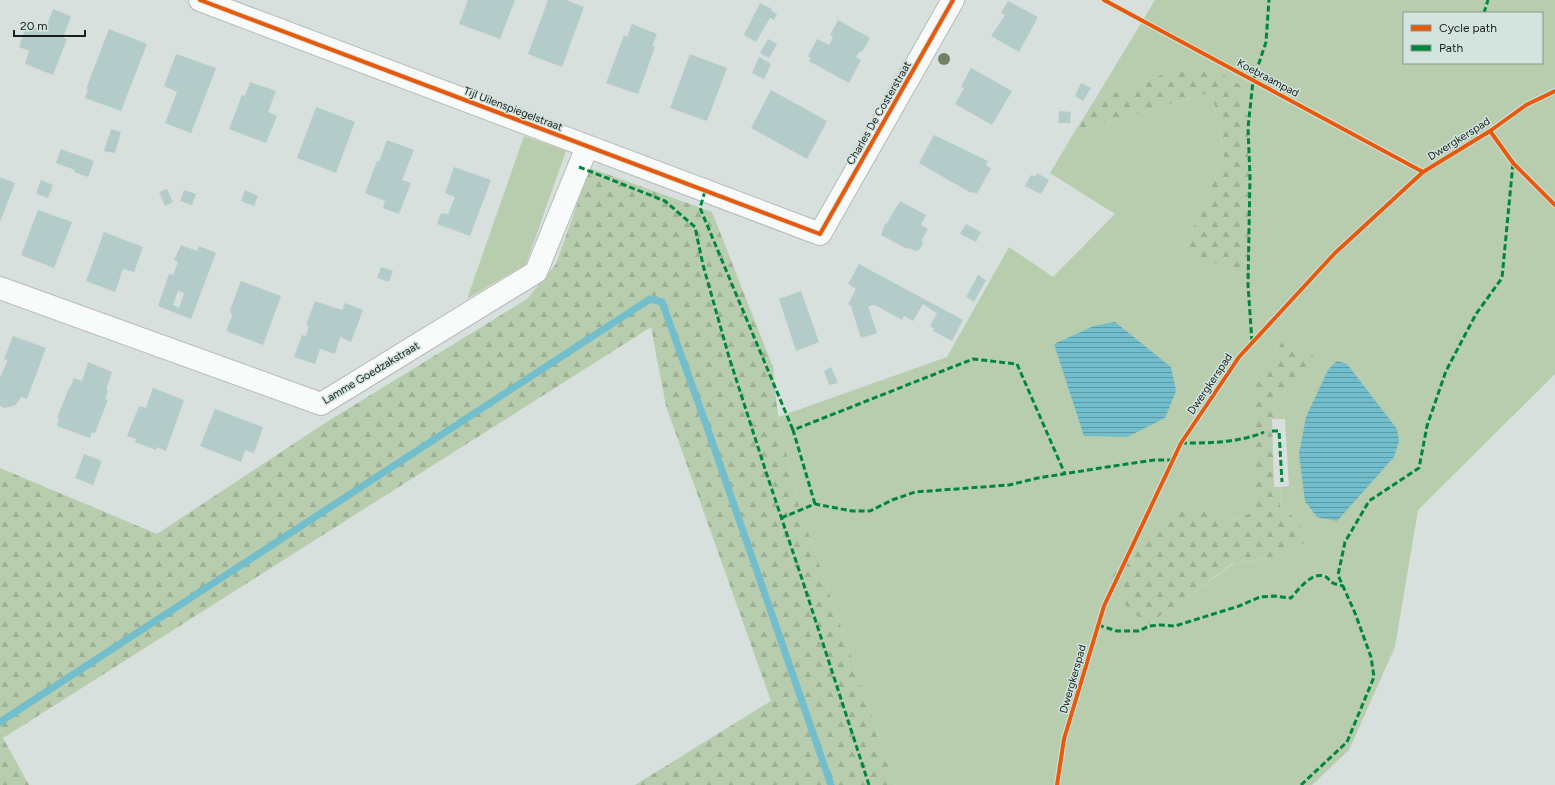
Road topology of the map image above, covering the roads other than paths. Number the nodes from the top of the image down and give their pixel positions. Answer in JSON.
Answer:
{"nodes":[{"id":1,"x":200,"y":0,"type":"edge"},
{"id":2,"x":953,"y":0,"type":"edge"},
{"id":3,"x":587,"y":147,"type":"junction"},
{"id":4,"x":820,"y":234,"type":"joint"},
{"id":5,"x":0,"y":288,"type":"edge"}],
"edges":[{"from":1,"to":3,"type":"street","name":"Tijl Uilenspiegelstraat"},
{"from":2,"to":4,"type":"street","name":"Charles De Costerstraat"},
{"from":3,"to":4,"type":"street","name":"Tijl Uilenspiegelstraat"},
{"from":3,"to":5,"type":"street","name":"Lamme Goedzakstraat"}]}
